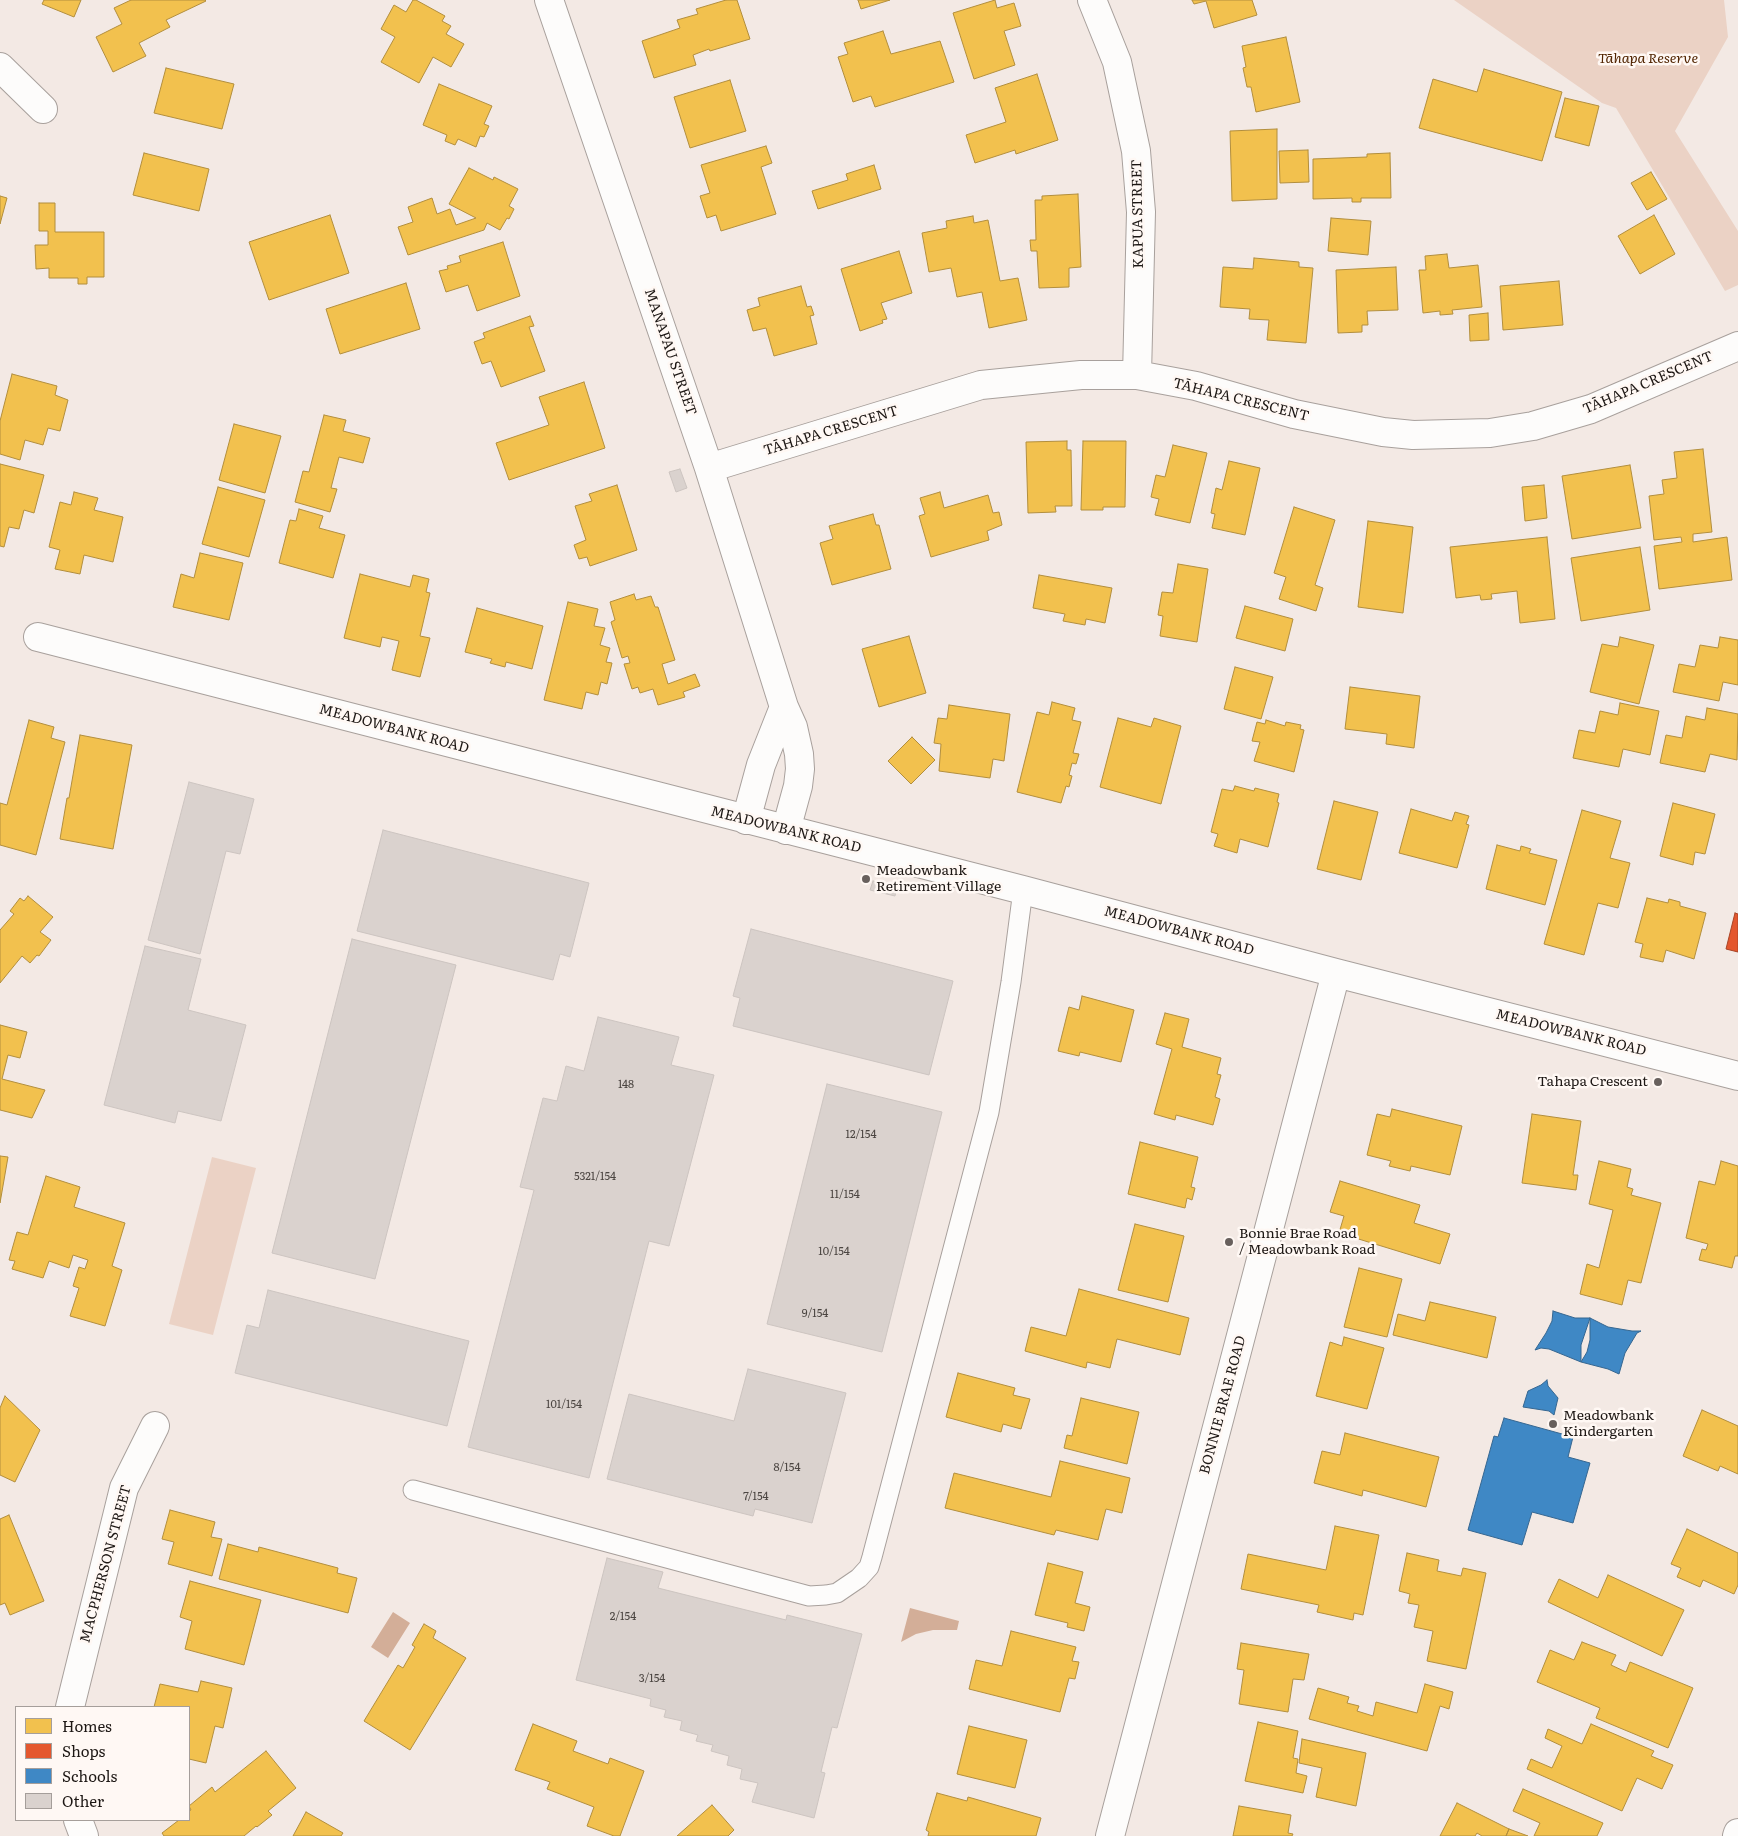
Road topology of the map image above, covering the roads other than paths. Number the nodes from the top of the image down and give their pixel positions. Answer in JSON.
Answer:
{"nodes":[{"id":1,"x":549,"y":0,"type":"edge"},
{"id":2,"x":1092,"y":0,"type":"edge"},
{"id":3,"x":0,"y":67,"type":"edge"},
{"id":4,"x":43,"y":109,"type":"dead end"},
{"id":5,"x":1738,"y":346,"type":"edge"},
{"id":6,"x":1137,"y":375,"type":"junction"},
{"id":7,"x":709,"y":468,"type":"junction"},
{"id":8,"x":38,"y":637,"type":"dead end"},
{"id":9,"x":784,"y":707,"type":"junction"},
{"id":10,"x":746,"y":820,"type":"junction"},
{"id":11,"x":786,"y":830,"type":"junction"},
{"id":12,"x":1023,"y":890,"type":"junction"},
{"id":13,"x":1336,"y":973,"type":"junction"},
{"id":14,"x":1738,"y":1076,"type":"edge"},
{"id":15,"x":155,"y":1426,"type":"dead end"},
{"id":16,"x":413,"y":1490,"type":"dead end"},
{"id":17,"x":70,"y":1706,"type":"edge"},
{"id":18,"x":78,"y":1821,"type":"edge"},
{"id":19,"x":84,"y":1836,"type":"edge"},
{"id":20,"x":1110,"y":1836,"type":"edge"}],
"edges":[{"from":1,"to":7,"type":"street","name":"MANAPAU STREET"},
{"from":2,"to":6,"type":"street","name":"KAPUA STREET"},
{"from":3,"to":4,"type":"street"},
{"from":5,"to":6,"type":"street","name":"TĀHAPA CRESCENT"},
{"from":6,"to":7,"type":"street","name":"TĀHAPA CRESCENT"},
{"from":7,"to":9,"type":"street","name":"MANAPAU STREET"},
{"from":8,"to":10,"type":"street","name":"MEADOWBANK ROAD"},
{"from":9,"to":10,"type":"street"},
{"from":9,"to":11,"type":"street","name":"MANAPAU STREET"},
{"from":10,"to":11,"type":"street","name":"MEADOWBANK ROAD"},
{"from":11,"to":12,"type":"street","name":"MEADOWBANK ROAD"},
{"from":12,"to":13,"type":"street","name":"MEADOWBANK ROAD"},
{"from":12,"to":16,"type":"lane"},
{"from":13,"to":14,"type":"street","name":"MEADOWBANK ROAD"},
{"from":13,"to":20,"type":"street","name":"BONNIE BRAE ROAD"},
{"from":15,"to":17,"type":"street","name":"MACPHERSON STREET"},
{"from":18,"to":19,"type":"street"}]}
